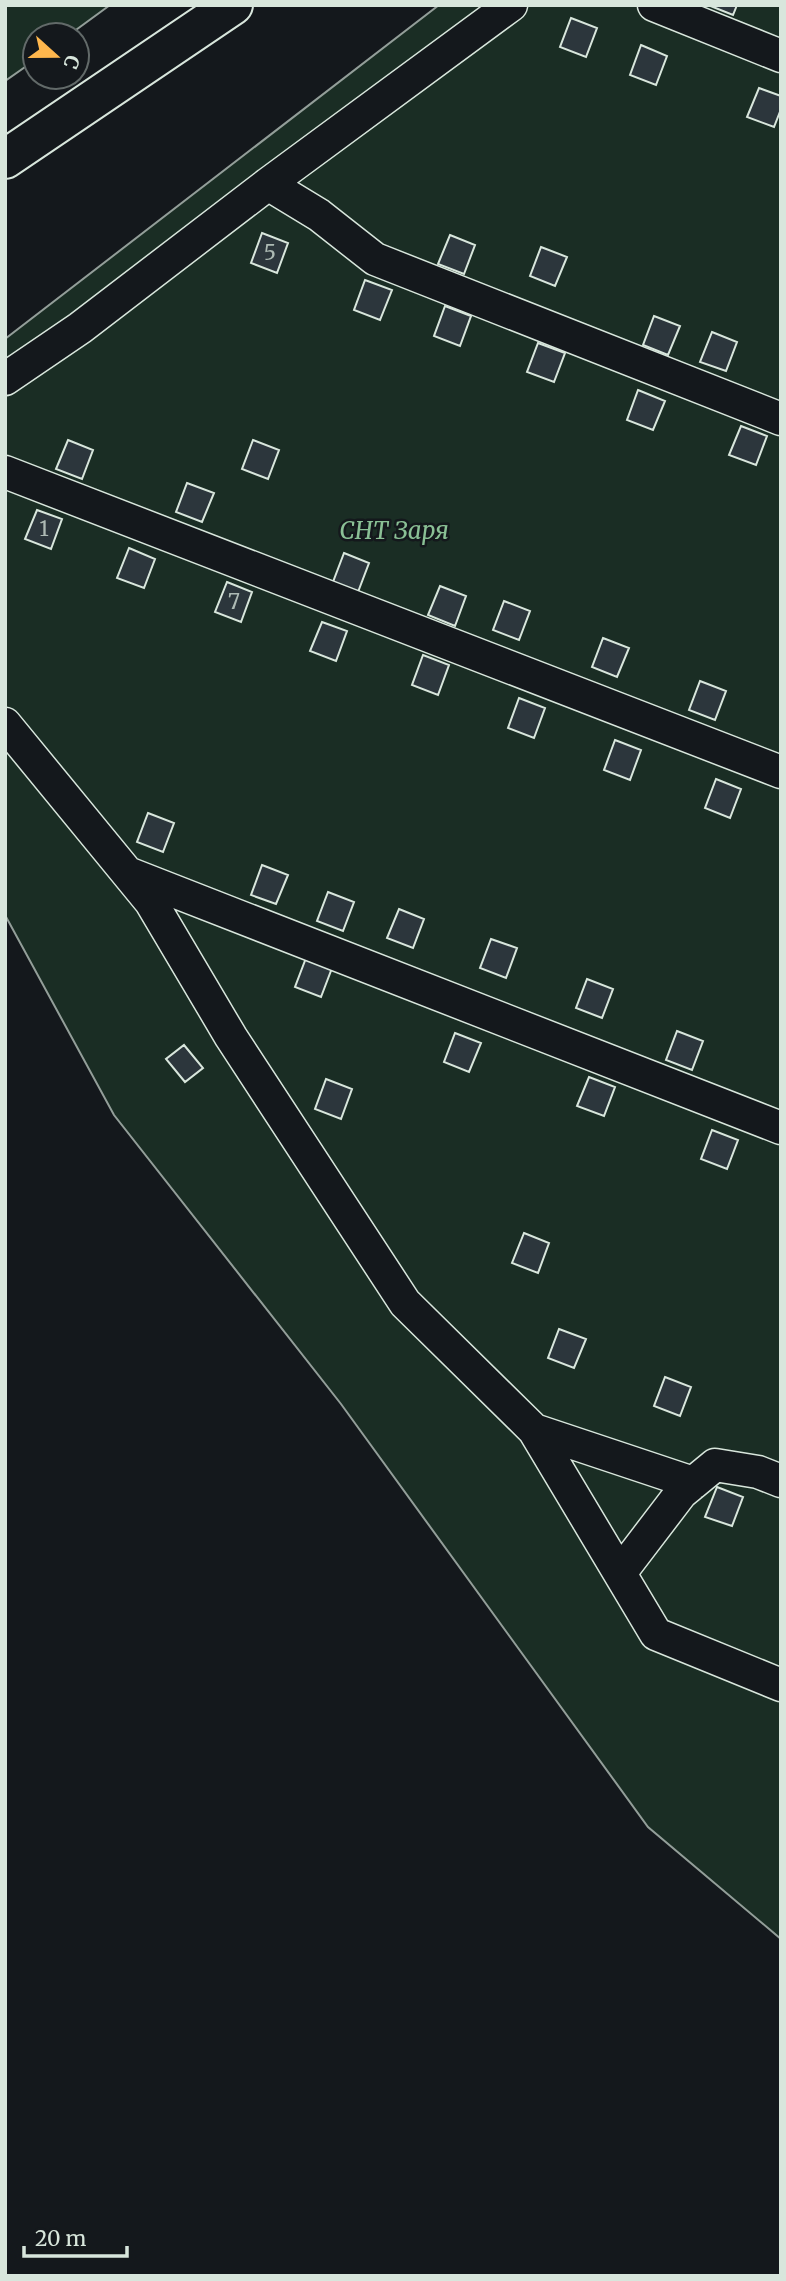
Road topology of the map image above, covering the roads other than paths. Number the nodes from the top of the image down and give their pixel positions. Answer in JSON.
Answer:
{"nodes":[{"id":1,"x":233,"y":5,"type":"edge"},
{"id":2,"x":511,"y":5,"type":"edge"},
{"id":3,"x":654,"y":5,"type":"edge"},
{"id":4,"x":781,"y":57,"type":"edge"},
{"id":5,"x":5,"y":159,"type":"edge"},
{"id":6,"x":268,"y":184,"type":"junction"},
{"id":7,"x":5,"y":379,"type":"edge"},
{"id":8,"x":781,"y":419,"type":"edge"},
{"id":9,"x":5,"y":472,"type":"edge"},
{"id":10,"x":5,"y":724,"type":"edge"},
{"id":11,"x":781,"y":772,"type":"edge"},
{"id":12,"x":127,"y":873,"type":"junction"},
{"id":13,"x":781,"y":1128,"type":"edge"},
{"id":14,"x":534,"y":1430,"type":"junction"},
{"id":15,"x":781,"y":1480,"type":"edge"},
{"id":16,"x":693,"y":1483,"type":"junction"},
{"id":17,"x":620,"y":1573,"type":"junction"},
{"id":18,"x":781,"y":1685,"type":"edge"}],
"edges":[{"from":1,"to":5,"type":"main road"},
{"from":2,"to":6,"type":"street"},
{"from":3,"to":4,"type":"street"},
{"from":6,"to":7,"type":"street"},
{"from":6,"to":8,"type":"street"},
{"from":9,"to":11,"type":"street"},
{"from":10,"to":12,"type":"street"},
{"from":12,"to":13,"type":"street"},
{"from":12,"to":14,"type":"street"},
{"from":14,"to":16,"type":"street"},
{"from":14,"to":17,"type":"street"},
{"from":15,"to":16,"type":"street"},
{"from":16,"to":17,"type":"street"},
{"from":17,"to":18,"type":"street"}]}
